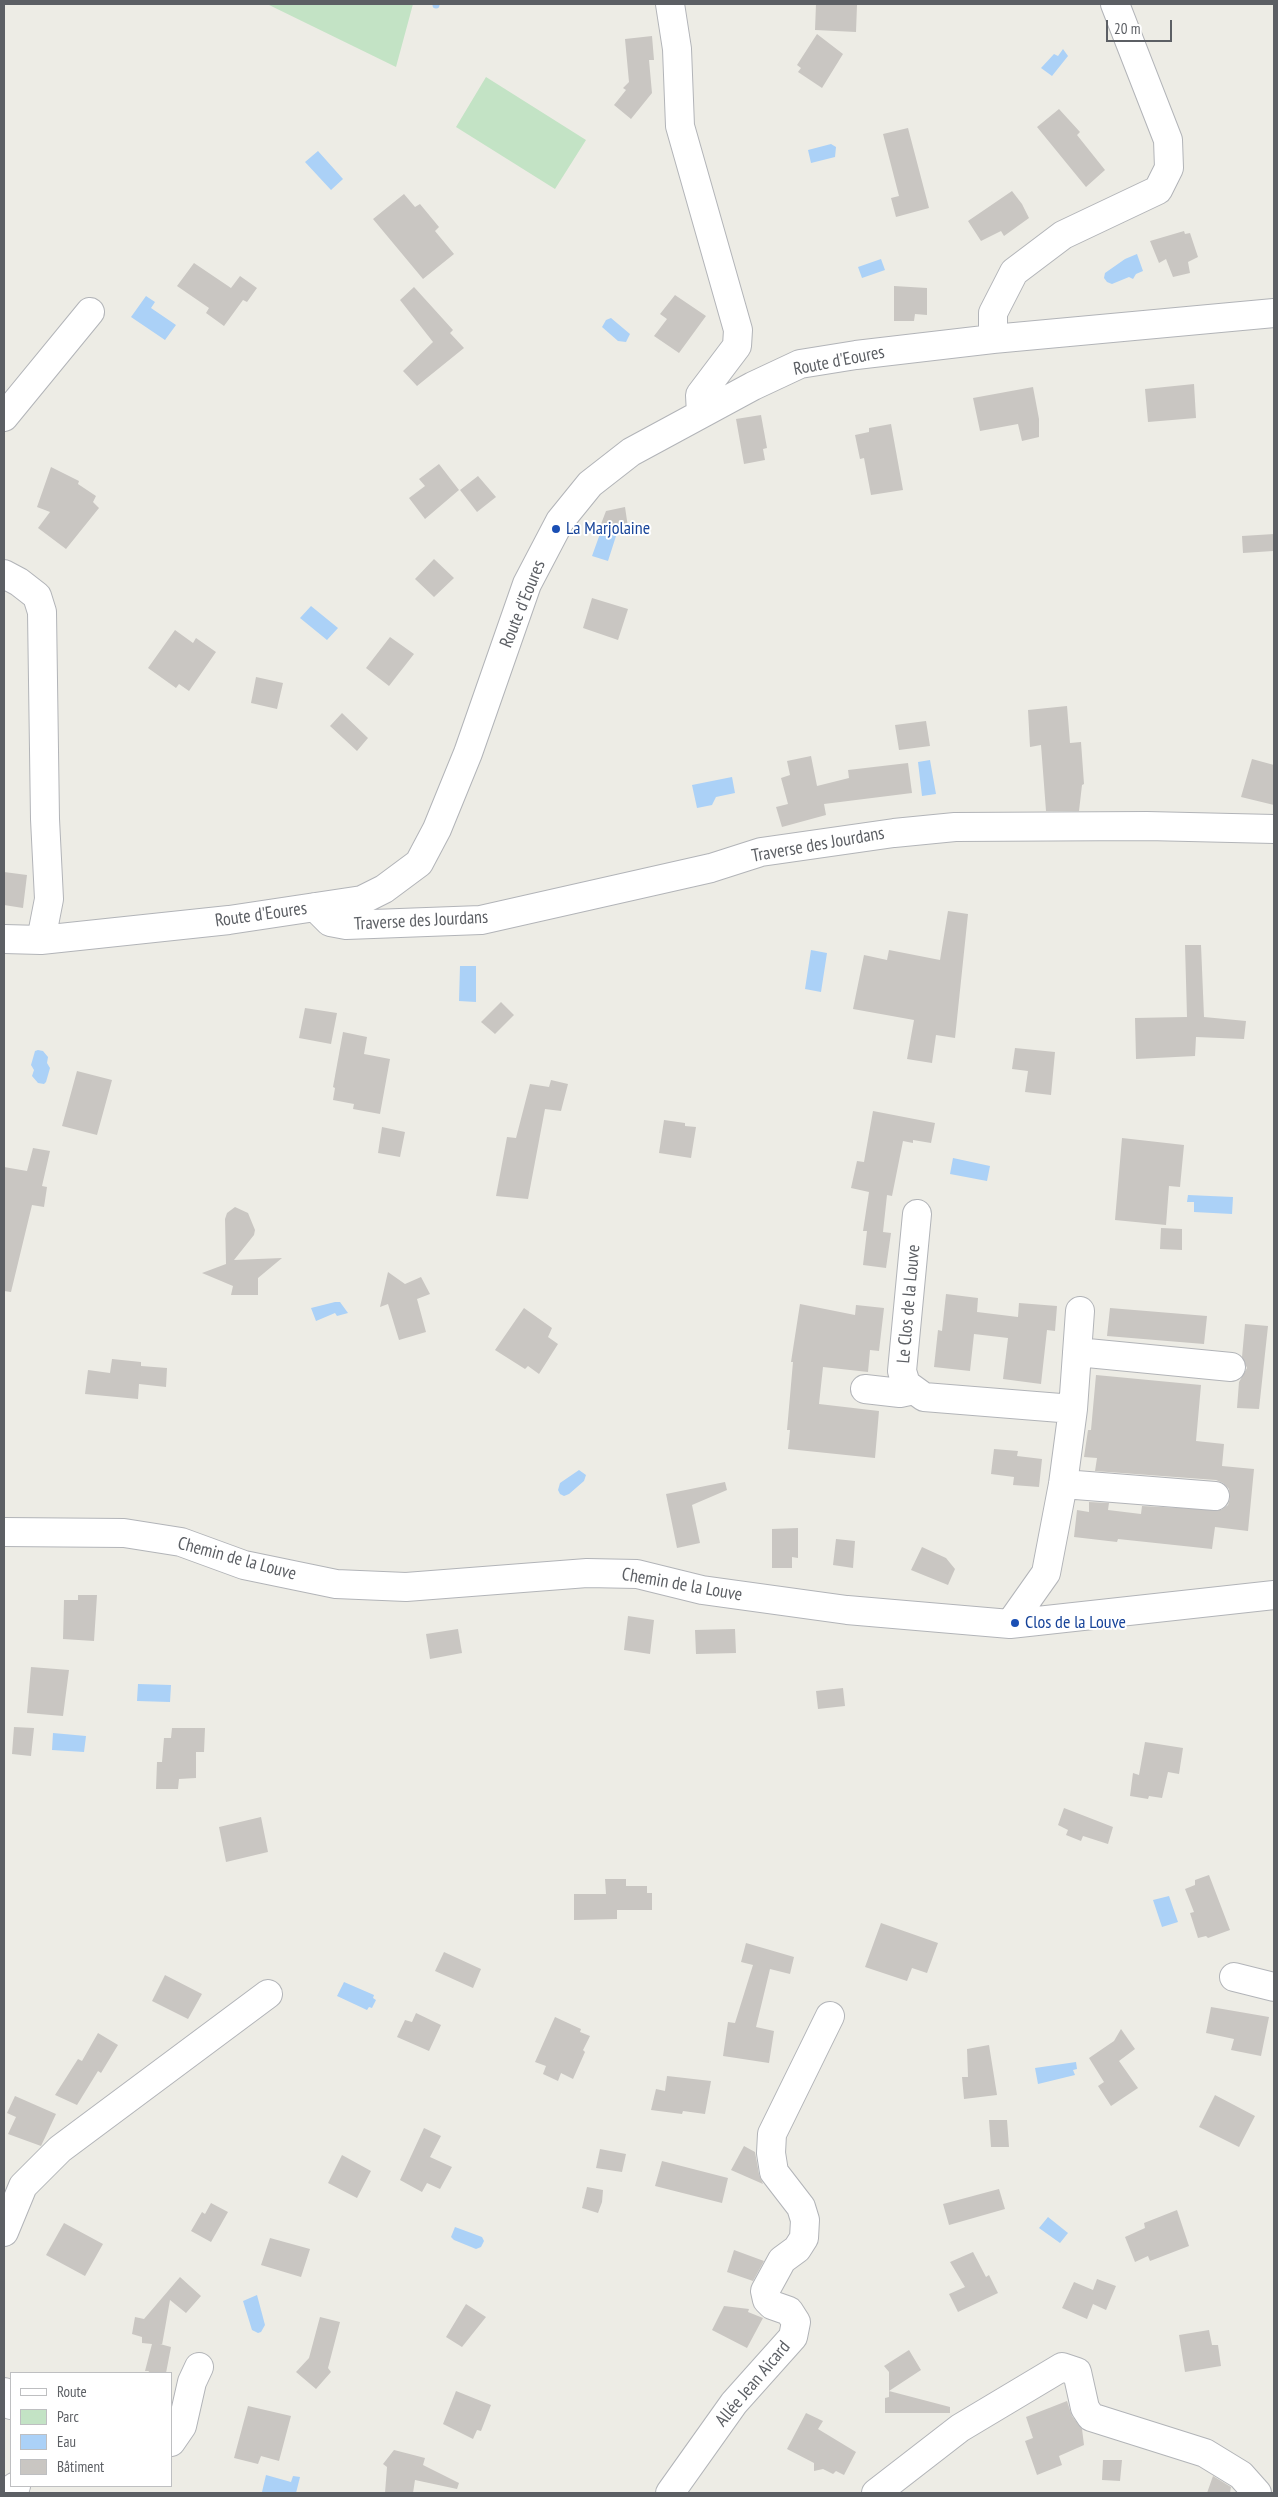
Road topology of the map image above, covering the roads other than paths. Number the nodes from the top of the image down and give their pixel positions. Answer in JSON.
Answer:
{"nodes":[{"id":1,"x":670,"y":4,"type":"edge"},
{"id":2,"x":1115,"y":4,"type":"edge"},
{"id":3,"x":90,"y":312,"type":"dead end"},
{"id":4,"x":1274,"y":313,"type":"edge"},
{"id":5,"x":993,"y":339,"type":"junction"},
{"id":6,"x":701,"y":414,"type":"junction"},
{"id":7,"x":4,"y":418,"type":"edge"},
{"id":8,"x":4,"y":574,"type":"edge"},
{"id":9,"x":1274,"y":829,"type":"edge"},
{"id":10,"x":315,"y":907,"type":"junction"},
{"id":11,"x":4,"y":939,"type":"edge"},
{"id":12,"x":41,"y":940,"type":"junction"},
{"id":13,"x":917,"y":1214,"type":"dead end"},
{"id":14,"x":1080,"y":1311,"type":"dead end"},
{"id":15,"x":1077,"y":1352,"type":"junction"},
{"id":16,"x":1231,"y":1367,"type":"dead end"},
{"id":17,"x":865,"y":1389,"type":"dead end"},
{"id":18,"x":914,"y":1390,"type":"junction"},
{"id":19,"x":1073,"y":1409,"type":"junction"},
{"id":20,"x":1063,"y":1484,"type":"junction"},
{"id":21,"x":1215,"y":1496,"type":"dead end"},
{"id":22,"x":4,"y":1532,"type":"edge"},
{"id":23,"x":1274,"y":1595,"type":"edge"},
{"id":24,"x":1010,"y":1624,"type":"junction"},
{"id":25,"x":1234,"y":1977,"type":"dead end"},
{"id":26,"x":1274,"y":1987,"type":"edge"},
{"id":27,"x":268,"y":1994,"type":"dead end"},
{"id":28,"x":830,"y":2016,"type":"dead end"},
{"id":29,"x":4,"y":2232,"type":"edge"},
{"id":30,"x":199,"y":2367,"type":"dead end"},
{"id":31,"x":4,"y":2392,"type":"edge"},
{"id":32,"x":10,"y":2403,"type":"edge"},
{"id":33,"x":172,"y":2441,"type":"edge"},
{"id":34,"x":670,"y":2493,"type":"edge"},
{"id":35,"x":876,"y":2493,"type":"edge"},
{"id":36,"x":1257,"y":2493,"type":"edge"}],
"edges":[{"from":1,"to":6,"type":"street"},
{"from":2,"to":5,"type":"street"},
{"from":3,"to":7,"type":"street"},
{"from":4,"to":5,"type":"street","name":"Route d'Eoures"},
{"from":5,"to":6,"type":"street","name":"Route d'Eoures"},
{"from":6,"to":10,"type":"street","name":"Route d'Eoures"},
{"from":8,"to":12,"type":"street"},
{"from":9,"to":10,"type":"street","name":"Traverse des Jourdans"},
{"from":10,"to":12,"type":"street","name":"Route d'Eoures"},
{"from":11,"to":12,"type":"street","name":"Route d'Eoures"},
{"from":13,"to":18,"type":"street","name":"Le Clos de la Louve"},
{"from":14,"to":15,"type":"street"},
{"from":15,"to":16,"type":"street"},
{"from":15,"to":19,"type":"street"},
{"from":17,"to":18,"type":"street","name":"Le Clos de la Louve"},
{"from":18,"to":19,"type":"street","name":"Le Clos de la Louve"},
{"from":19,"to":20,"type":"street"},
{"from":20,"to":21,"type":"street"},
{"from":20,"to":24,"type":"street"},
{"from":22,"to":24,"type":"street","name":"Chemin de la Louve"},
{"from":23,"to":24,"type":"street","name":"Chemin de la Louve"},
{"from":25,"to":26,"type":"street"},
{"from":27,"to":29,"type":"street"},
{"from":28,"to":34,"type":"street","name":"Allée Jean Aicard"},
{"from":30,"to":33,"type":"street"},
{"from":31,"to":32,"type":"street"},
{"from":35,"to":36,"type":"street"}]}
